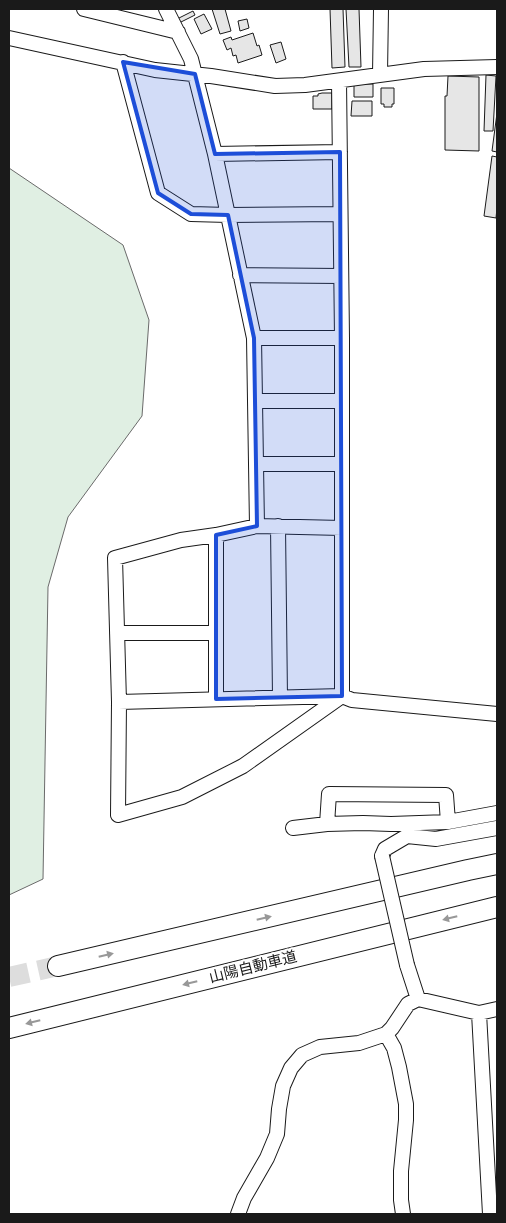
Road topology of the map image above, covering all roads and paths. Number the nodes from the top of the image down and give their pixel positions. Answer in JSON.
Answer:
{"nodes":[{"id":1,"x":84,"y":9,"type":"edge"},
{"id":2,"x":166,"y":9,"type":"edge"},
{"id":3,"x":381,"y":9,"type":"edge"},
{"id":4,"x":100,"y":11,"type":"edge"},
{"id":5,"x":178,"y":32,"type":"junction"},
{"id":6,"x":9,"y":38,"type":"edge"},
{"id":7,"x":123,"y":62,"type":"junction"},
{"id":8,"x":497,"y":67,"type":"edge"},
{"id":9,"x":195,"y":74,"type":"junction"},
{"id":10,"x":380,"y":74,"type":"junction"},
{"id":11,"x":339,"y":81,"type":"junction"},
{"id":12,"x":340,"y":152,"type":"junction"},
{"id":13,"x":214,"y":154,"type":"junction"},
{"id":14,"x":340,"y":214,"type":"junction"},
{"id":15,"x":228,"y":215,"type":"junction"},
{"id":16,"x":240,"y":275,"type":"junction"},
{"id":17,"x":341,"y":276,"type":"junction"},
{"id":18,"x":254,"y":338,"type":"junction"},
{"id":19,"x":342,"y":338,"type":"junction"},
{"id":20,"x":255,"y":401,"type":"junction"},
{"id":21,"x":342,"y":401,"type":"junction"},
{"id":22,"x":256,"y":464,"type":"junction"},
{"id":23,"x":342,"y":464,"type":"junction"},
{"id":24,"x":257,"y":526,"type":"junction"},
{"id":25,"x":278,"y":526,"type":"junction"},
{"id":26,"x":342,"y":528,"type":"junction"},
{"id":27,"x":216,"y":535,"type":"junction"},
{"id":28,"x":117,"y":633,"type":"junction"},
{"id":29,"x":216,"y":633,"type":"junction"},
{"id":30,"x":342,"y":696,"type":"junction"},
{"id":31,"x":280,"y":698,"type":"junction"},
{"id":32,"x":216,"y":699,"type":"junction"},
{"id":33,"x":119,"y":702,"type":"junction"},
{"id":34,"x":497,"y":714,"type":"edge"},
{"id":35,"x":497,"y":813,"type":"edge"},
{"id":36,"x":448,"y":822,"type":"junction"},
{"id":37,"x":327,"y":824,"type":"junction"},
{"id":38,"x":293,"y":828,"type":"dead end"},
{"id":39,"x":497,"y":828,"type":"edge"},
{"id":40,"x":497,"y":864,"type":"edge"},
{"id":41,"x":497,"y":907,"type":"edge"},
{"id":42,"x":58,"y":966,"type":"tunnel mouth"},
{"id":43,"x":418,"y":999,"type":"junction"},
{"id":44,"x":497,"y":1010,"type":"edge"},
{"id":45,"x":479,"y":1013,"type":"junction"},
{"id":46,"x":9,"y":1028,"type":"edge"},
{"id":47,"x":386,"y":1034,"type":"junction"},
{"id":48,"x":238,"y":1214,"type":"edge"},
{"id":49,"x":403,"y":1214,"type":"edge"},
{"id":50,"x":490,"y":1214,"type":"edge"}],
"edges":[{"from":1,"to":4,"type":"street"},
{"from":2,"to":5,"type":"street"},
{"from":3,"to":10,"type":"street"},
{"from":4,"to":5,"type":"street"},
{"from":5,"to":9,"type":"street"},
{"from":6,"to":7,"type":"street"},
{"from":7,"to":9,"type":"street"},
{"from":7,"to":15,"type":"street"},
{"from":8,"to":10,"type":"street"},
{"from":9,"to":11,"type":"street"},
{"from":9,"to":13,"type":"street"},
{"from":10,"to":11,"type":"street"},
{"from":11,"to":12,"type":"street"},
{"from":12,"to":13,"type":"street"},
{"from":12,"to":14,"type":"street"},
{"from":13,"to":15,"type":"street"},
{"from":14,"to":15,"type":"street"},
{"from":14,"to":17,"type":"street"},
{"from":15,"to":16,"type":"street"},
{"from":16,"to":17,"type":"street"},
{"from":16,"to":18,"type":"street"},
{"from":17,"to":19,"type":"street"},
{"from":18,"to":19,"type":"street"},
{"from":18,"to":20,"type":"street"},
{"from":19,"to":21,"type":"street"},
{"from":20,"to":21,"type":"street"},
{"from":20,"to":22,"type":"street"},
{"from":21,"to":23,"type":"street"},
{"from":22,"to":23,"type":"street"},
{"from":22,"to":24,"type":"street"},
{"from":23,"to":26,"type":"street"},
{"from":24,"to":25,"type":"street"},
{"from":24,"to":27,"type":"street"},
{"from":25,"to":26,"type":"street"},
{"from":25,"to":31,"type":"street"},
{"from":26,"to":30,"type":"street"},
{"from":27,"to":28,"type":"street"},
{"from":27,"to":29,"type":"street"},
{"from":28,"to":29,"type":"street"},
{"from":28,"to":33,"type":"street"},
{"from":29,"to":32,"type":"street"},
{"from":30,"to":31,"type":"street"},
{"from":30,"to":33,"type":"street"},
{"from":30,"to":34,"type":"street"},
{"from":31,"to":32,"type":"street"},
{"from":32,"to":33,"type":"street"},
{"from":35,"to":36,"type":"street"},
{"from":36,"to":37,"type":"street"},
{"from":36,"to":37,"type":"street"},
{"from":37,"to":38,"type":"street"},
{"from":39,"to":43,"type":"street","bridge":true},
{"from":42,"to":40,"type":"highway","one_way":true},
{"from":41,"to":46,"type":"highway","name":"山陽自動車道","one_way":true},
{"from":43,"to":45,"type":"street"},
{"from":43,"to":47,"type":"street"},
{"from":44,"to":45,"type":"street"},
{"from":45,"to":50,"type":"street"},
{"from":47,"to":48,"type":"street"},
{"from":47,"to":49,"type":"street"}]}
